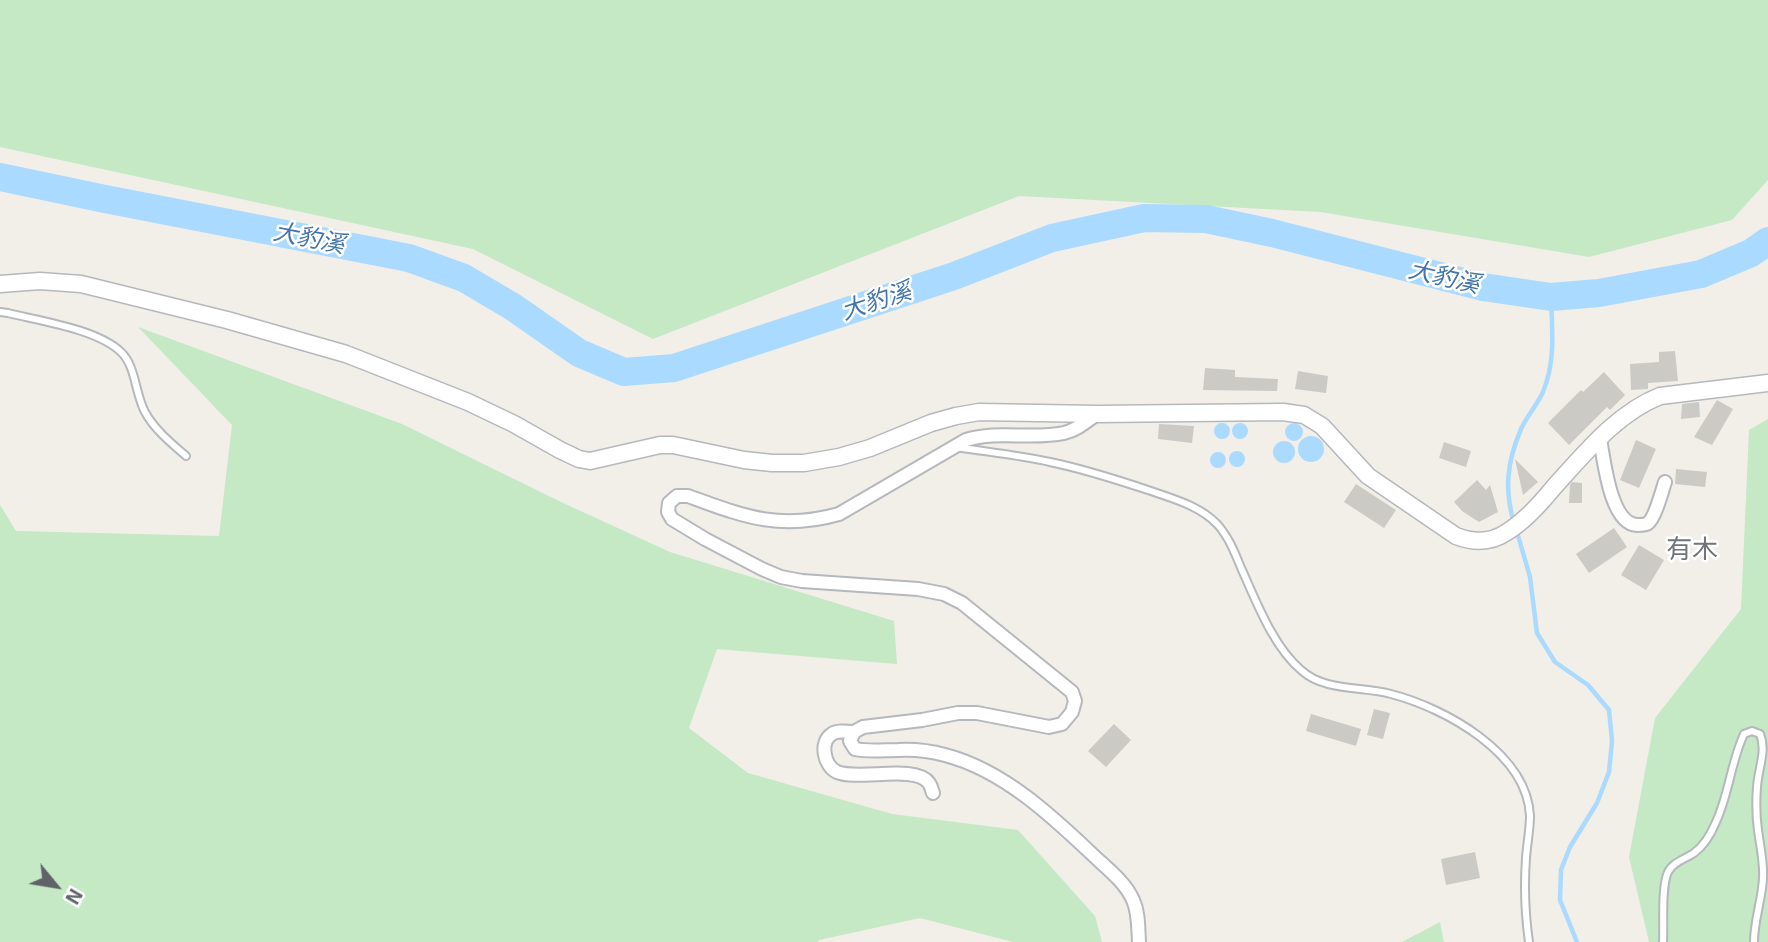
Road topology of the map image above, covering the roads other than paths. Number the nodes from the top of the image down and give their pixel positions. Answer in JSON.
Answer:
{"nodes":[{"id":1,"x":0,"y":284,"type":"edge"},
{"id":2,"x":0,"y":312,"type":"edge"},
{"id":3,"x":1768,"y":383,"type":"edge"},
{"id":4,"x":1097,"y":414,"type":"junction"},
{"id":5,"x":1600,"y":439,"type":"junction"},
{"id":6,"x":954,"y":446,"type":"junction"},
{"id":7,"x":186,"y":456,"type":"dead end"},
{"id":8,"x":1665,"y":482,"type":"dead end"},
{"id":9,"x":854,"y":732,"type":"junction"},
{"id":10,"x":933,"y":793,"type":"dead end"},
{"id":11,"x":1139,"y":942,"type":"edge"},
{"id":12,"x":1530,"y":942,"type":"edge"},
{"id":13,"x":1663,"y":942,"type":"edge"},
{"id":14,"x":1754,"y":942,"type":"edge"}],
"edges":[{"from":1,"to":4,"type":"street"},
{"from":2,"to":7,"type":"lane"},
{"from":3,"to":5,"type":"street"},
{"from":4,"to":5,"type":"street"},
{"from":4,"to":6,"type":"street"},
{"from":5,"to":8,"type":"street"},
{"from":6,"to":9,"type":"street"},
{"from":6,"to":12,"type":"lane"},
{"from":9,"to":10,"type":"street"},
{"from":9,"to":11,"type":"street"},
{"from":13,"to":14,"type":"lane"}]}
